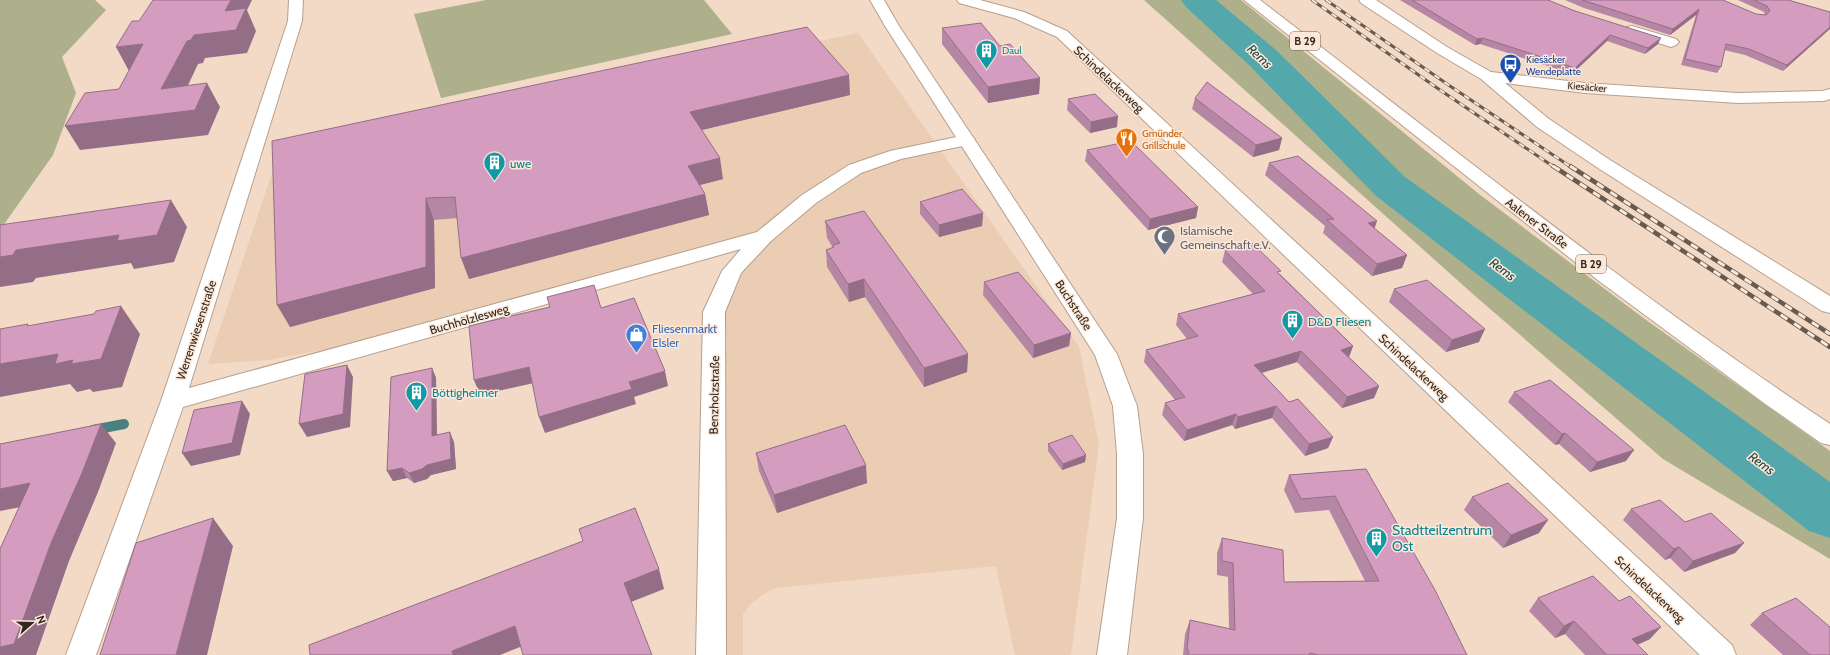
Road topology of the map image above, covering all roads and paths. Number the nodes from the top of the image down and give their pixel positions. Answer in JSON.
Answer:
{"nodes":[{"id":1,"x":296,"y":0,"type":"edge"},
{"id":2,"x":877,"y":0,"type":"edge"},
{"id":3,"x":964,"y":0,"type":"edge"},
{"id":4,"x":1251,"y":0,"type":"edge"},
{"id":5,"x":1366,"y":0,"type":"edge"},
{"id":6,"x":1621,"y":26,"type":"edge"},
{"id":7,"x":1672,"y":42,"type":"dead end"},
{"id":8,"x":1487,"y":76,"type":"junction"},
{"id":9,"x":1830,"y":94,"type":"edge"},
{"id":10,"x":966,"y":140,"type":"junction"},
{"id":11,"x":764,"y":237,"type":"junction"},
{"id":12,"x":1830,"y":306,"type":"edge"},
{"id":13,"x":173,"y":401,"type":"junction"},
{"id":14,"x":1830,"y":436,"type":"edge"},
{"id":15,"x":81,"y":655,"type":"edge"},
{"id":16,"x":711,"y":655,"type":"edge"},
{"id":17,"x":1112,"y":655,"type":"edge"},
{"id":18,"x":1721,"y":655,"type":"edge"}],
"edges":[{"from":1,"to":13,"type":"street","name":"Werrenwiesenstraße"},
{"from":2,"to":10,"type":"street","name":"Buchstraße"},
{"from":3,"to":18,"type":"street","name":"Schindelackerweg"},
{"from":4,"to":14,"type":"street","name":"Aalener Straße","number":"B 29"},
{"from":5,"to":8,"type":"street","name":"Kiesäcker"},
{"from":6,"to":7,"type":"street"},
{"from":8,"to":9,"type":"street","name":"Kiesäcker"},
{"from":8,"to":12,"type":"street"},
{"from":10,"to":11,"type":"street","name":"Benzholzstraße"},
{"from":10,"to":17,"type":"street","name":"Buchstraße"},
{"from":11,"to":13,"type":"street","name":"Buchhölzlesweg"},
{"from":11,"to":16,"type":"street","name":"Benzholzstraße"},
{"from":13,"to":15,"type":"street","name":"Werrenwiesenstraße"}]}
